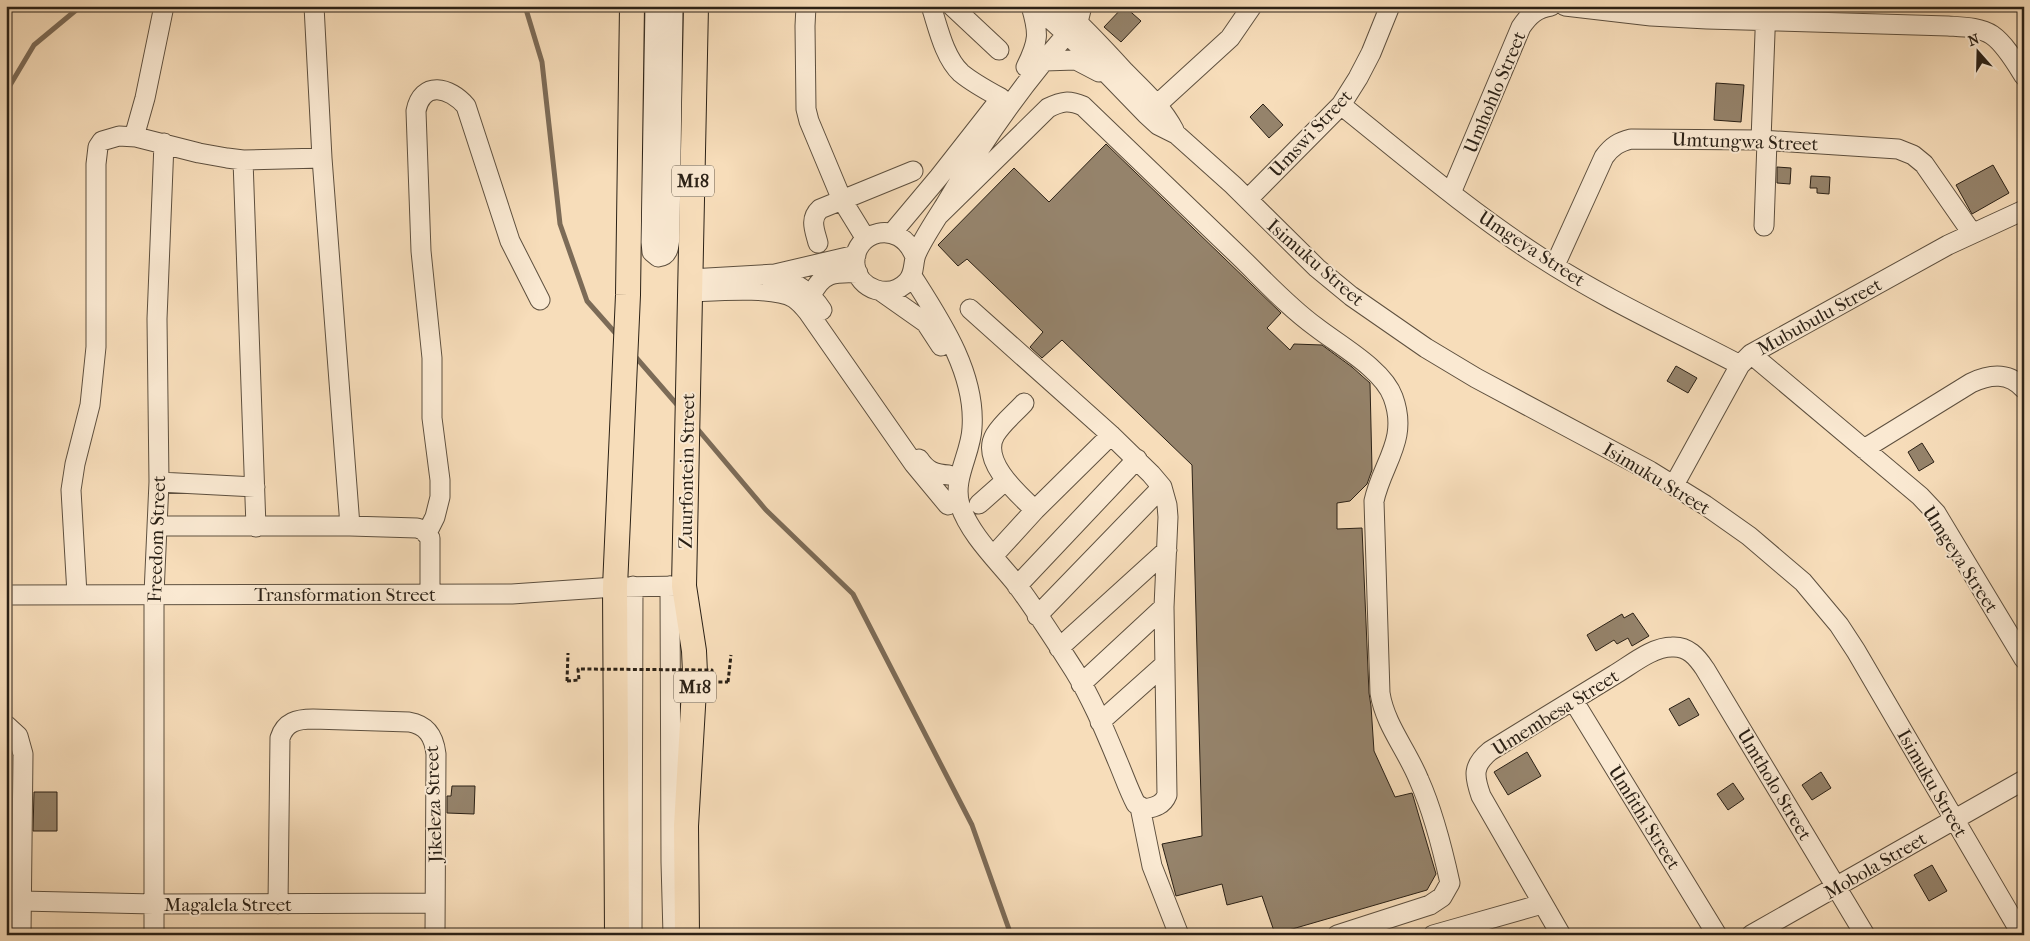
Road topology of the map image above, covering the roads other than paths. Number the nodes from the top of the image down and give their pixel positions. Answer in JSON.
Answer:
{"nodes":[{"id":1,"x":164,"y":6,"type":"edge"},
{"id":2,"x":314,"y":6,"type":"edge"},
{"id":3,"x":632,"y":6,"type":"edge"},
{"id":4,"x":655,"y":6,"type":"edge"},
{"id":5,"x":673,"y":6,"type":"edge"},
{"id":6,"x":696,"y":6,"type":"edge"},
{"id":7,"x":806,"y":6,"type":"edge"},
{"id":8,"x":931,"y":6,"type":"edge"},
{"id":9,"x":952,"y":6,"type":"edge"},
{"id":10,"x":1031,"y":6,"type":"edge"},
{"id":11,"x":1036,"y":6,"type":"edge"},
{"id":12,"x":1252,"y":6,"type":"edge"},
{"id":13,"x":1390,"y":6,"type":"edge"},
{"id":14,"x":1551,"y":6,"type":"edge"},
{"id":15,"x":1565,"y":6,"type":"edge"},
{"id":16,"x":1765,"y":14,"type":"edge"},
{"id":17,"x":1071,"y":16,"type":"edge"},
{"id":18,"x":998,"y":50,"type":"dead end"},
{"id":19,"x":1035,"y":64,"type":"junction"},
{"id":20,"x":2024,"y":76,"type":"edge"},
{"id":21,"x":1110,"y":79,"type":"junction"},
{"id":22,"x":1001,"y":98,"type":"junction"},
{"id":23,"x":1341,"y":105,"type":"junction"},
{"id":24,"x":1152,"y":110,"type":"junction"},
{"id":25,"x":134,"y":137,"type":"junction"},
{"id":26,"x":1764,"y":140,"type":"junction"},
{"id":27,"x":164,"y":143,"type":"junction"},
{"id":28,"x":322,"y":158,"type":"junction"},
{"id":29,"x":243,"y":160,"type":"junction"},
{"id":30,"x":913,"y":171,"type":"dead end"},
{"id":31,"x":1451,"y":193,"type":"junction"},
{"id":32,"x":1248,"y":199,"type":"junction"},
{"id":33,"x":842,"y":200,"type":"junction"},
{"id":34,"x":2024,"y":210,"type":"edge"},
{"id":35,"x":938,"y":216,"type":"junction"},
{"id":36,"x":1764,"y":226,"type":"dead end"},
{"id":37,"x":892,"y":233,"type":"junction"},
{"id":38,"x":1972,"y":234,"type":"junction"},
{"id":39,"x":818,"y":243,"type":"dead end"},
{"id":40,"x":860,"y":256,"type":"junction"},
{"id":41,"x":1555,"y":265,"type":"junction"},
{"id":42,"x":913,"y":266,"type":"junction"},
{"id":43,"x":775,"y":274,"type":"junction"},
{"id":44,"x":690,"y":286,"type":"junction"},
{"id":45,"x":882,"y":292,"type":"junction"},
{"id":46,"x":811,"y":296,"type":"junction"},
{"id":47,"x":540,"y":300,"type":"dead end"},
{"id":48,"x":970,"y":309,"type":"dead end"},
{"id":49,"x":1745,"y":360,"type":"junction"},
{"id":50,"x":2024,"y":390,"type":"edge"},
{"id":51,"x":1024,"y":403,"type":"dead end"},
{"id":52,"x":1111,"y":435,"type":"junction"},
{"id":53,"x":1864,"y":449,"type":"junction"},
{"id":54,"x":1137,"y":459,"type":"junction"},
{"id":55,"x":948,"y":474,"type":"junction"},
{"id":56,"x":1005,"y":481,"type":"junction"},
{"id":57,"x":159,"y":482,"type":"junction"},
{"id":58,"x":1674,"y":485,"type":"junction"},
{"id":59,"x":255,"y":487,"type":"junction"},
{"id":60,"x":1162,"y":487,"type":"junction"},
{"id":61,"x":979,"y":504,"type":"dead end"},
{"id":62,"x":948,"y":505,"type":"junction"},
{"id":63,"x":1034,"y":510,"type":"junction"},
{"id":64,"x":157,"y":526,"type":"junction"},
{"id":65,"x":350,"y":526,"type":"junction"},
{"id":66,"x":256,"y":527,"type":"junction"},
{"id":67,"x":427,"y":533,"type":"junction"},
{"id":68,"x":1167,"y":550,"type":"junction"},
{"id":69,"x":997,"y":561,"type":"junction"},
{"id":70,"x":624,"y":586,"type":"junction"},
{"id":71,"x":677,"y":586,"type":"junction"},
{"id":72,"x":1017,"y":586,"type":"junction"},
{"id":73,"x":77,"y":594,"type":"junction"},
{"id":74,"x":154,"y":594,"type":"junction"},
{"id":75,"x":430,"y":594,"type":"junction"},
{"id":76,"x":6,"y":595,"type":"edge"},
{"id":77,"x":1164,"y":607,"type":"junction"},
{"id":78,"x":1037,"y":616,"type":"junction"},
{"id":79,"x":1674,"y":647,"type":"joint"},
{"id":80,"x":1059,"y":648,"type":"junction"},
{"id":81,"x":2024,"y":659,"type":"edge"},
{"id":82,"x":1165,"y":664,"type":"junction"},
{"id":83,"x":1081,"y":684,"type":"junction"},
{"id":84,"x":1572,"y":700,"type":"junction"},
{"id":85,"x":1100,"y":722,"type":"junction"},
{"id":86,"x":12,"y":730,"type":"edge"},
{"id":87,"x":2024,"y":780,"type":"edge"},
{"id":88,"x":1140,"y":807,"type":"junction"},
{"id":89,"x":1955,"y":819,"type":"junction"},
{"id":90,"x":1836,"y":887,"type":"junction"},
{"id":91,"x":21,"y":900,"type":"junction"},
{"id":92,"x":435,"y":903,"type":"junction"},
{"id":93,"x":154,"y":904,"type":"junction"},
{"id":94,"x":278,"y":904,"type":"junction"},
{"id":95,"x":1542,"y":904,"type":"junction"},
{"id":96,"x":21,"y":935,"type":"edge"},
{"id":97,"x":154,"y":935,"type":"edge"},
{"id":98,"x":435,"y":935,"type":"edge"},
{"id":99,"x":618,"y":935,"type":"edge"},
{"id":100,"x":632,"y":935,"type":"edge"},
{"id":101,"x":673,"y":935,"type":"edge"},
{"id":102,"x":687,"y":935,"type":"edge"},
{"id":103,"x":1180,"y":935,"type":"edge"},
{"id":104,"x":1337,"y":935,"type":"edge"},
{"id":105,"x":1433,"y":935,"type":"edge"},
{"id":106,"x":1561,"y":935,"type":"edge"},
{"id":107,"x":1717,"y":935,"type":"edge"},
{"id":108,"x":1751,"y":935,"type":"edge"},
{"id":109,"x":1865,"y":935,"type":"edge"},
{"id":110,"x":2022,"y":935,"type":"edge"}],
"edges":[{"from":1,"to":25,"type":"street"},
{"from":2,"to":28,"type":"street"},
{"from":3,"to":70,"type":"main road"},
{"from":4,"to":5,"type":"street"},
{"from":6,"to":44,"type":"main road","name":"Zuurfontein Street","number":"M18"},
{"from":7,"to":33,"type":"street"},
{"from":8,"to":22,"type":"street"},
{"from":9,"to":18,"type":"street"},
{"from":10,"to":19,"type":"street"},
{"from":11,"to":17,"type":"street","name":"Isimuku Street"},
{"from":12,"to":24,"type":"street"},
{"from":13,"to":23,"type":"street","name":"Umswi Street"},
{"from":14,"to":31,"type":"street","name":"Umhohlo Street"},
{"from":15,"to":16,"type":"street"},
{"from":16,"to":20,"type":"street"},
{"from":16,"to":26,"type":"street"},
{"from":17,"to":19,"type":"street"},
{"from":17,"to":21,"type":"street","name":"Isimuku Street"},
{"from":17,"to":24,"type":"street","name":"Isimuku Street"},
{"from":19,"to":21,"type":"street"},
{"from":19,"to":22,"type":"street"},
{"from":19,"to":35,"type":"street"},
{"from":21,"to":24,"type":"street","name":"Isimuku Street"},
{"from":22,"to":37,"type":"street"},
{"from":23,"to":31,"type":"street","name":"Umgeya Street"},
{"from":23,"to":32,"type":"street","name":"Umswi Street"},
{"from":24,"to":32,"type":"street","name":"Isimuku Street"},
{"from":25,"to":27,"type":"street"},
{"from":25,"to":73,"type":"street"},
{"from":26,"to":36,"type":"street"},
{"from":26,"to":38,"type":"street","name":"Umtungwa Street"},
{"from":26,"to":41,"type":"street","name":"Umtungwa Street"},
{"from":27,"to":29,"type":"street"},
{"from":27,"to":57,"type":"street","name":"Freedom Street"},
{"from":28,"to":29,"type":"street"},
{"from":28,"to":65,"type":"street"},
{"from":29,"to":59,"type":"street"},
{"from":30,"to":33,"type":"street"},
{"from":31,"to":41,"type":"street","name":"Umgeya Street"},
{"from":32,"to":58,"type":"street","name":"Isimuku Street"},
{"from":33,"to":39,"type":"street"},
{"from":33,"to":40,"type":"street"},
{"from":34,"to":38,"type":"street","name":"Mububulu Street"},
{"from":35,"to":42,"type":"street"},
{"from":35,"to":104,"type":"street"},
{"from":37,"to":40,"type":"street"},
{"from":37,"to":42,"type":"street"},
{"from":38,"to":49,"type":"street","name":"Mububulu Street"},
{"from":40,"to":43,"type":"street"},
{"from":40,"to":45,"type":"street"},
{"from":40,"to":46,"type":"street"},
{"from":41,"to":49,"type":"street","name":"Umgeya Street"},
{"from":42,"to":45,"type":"street"},
{"from":42,"to":69,"type":"street"},
{"from":43,"to":44,"type":"street"},
{"from":43,"to":46,"type":"street"},
{"from":44,"to":62,"type":"street"},
{"from":44,"to":71,"type":"main road","name":"Zuurfontein Street","number":"M18"},
{"from":45,"to":55,"type":"street"},
{"from":46,"to":55,"type":"street"},
{"from":47,"to":67,"type":"street"},
{"from":48,"to":52,"type":"street"},
{"from":49,"to":53,"type":"street","name":"Umgeya Street"},
{"from":49,"to":58,"type":"street","name":"Mububulu Street"},
{"from":50,"to":53,"type":"street"},
{"from":51,"to":56,"type":"street"},
{"from":52,"to":54,"type":"street"},
{"from":52,"to":63,"type":"street"},
{"from":53,"to":81,"type":"street","name":"Umgeya Street"},
{"from":54,"to":60,"type":"street"},
{"from":54,"to":72,"type":"street"},
{"from":55,"to":62,"type":"street"},
{"from":56,"to":61,"type":"street"},
{"from":56,"to":63,"type":"street"},
{"from":57,"to":59,"type":"street"},
{"from":57,"to":64,"type":"street","name":"Freedom Street"},
{"from":58,"to":89,"type":"street","name":"Isimuku Street"},
{"from":59,"to":66,"type":"street"},
{"from":60,"to":68,"type":"street"},
{"from":60,"to":78,"type":"street"},
{"from":62,"to":69,"type":"street"},
{"from":63,"to":69,"type":"street"},
{"from":64,"to":66,"type":"street"},
{"from":64,"to":74,"type":"street","name":"Freedom Street"},
{"from":65,"to":66,"type":"street"},
{"from":65,"to":67,"type":"street"},
{"from":67,"to":75,"type":"street"},
{"from":68,"to":77,"type":"street"},
{"from":68,"to":80,"type":"street"},
{"from":69,"to":72,"type":"street"},
{"from":70,"to":71,"type":"street","name":"Transformation Street"},
{"from":70,"to":75,"type":"street","name":"Transformation Street"},
{"from":70,"to":99,"type":"main road"},
{"from":70,"to":100,"type":"street"},
{"from":71,"to":101,"type":"street"},
{"from":71,"to":102,"type":"main road","name":"Zuurfontein Street","number":"M18"},
{"from":72,"to":78,"type":"street"},
{"from":73,"to":74,"type":"street","name":"Transformation Street"},
{"from":73,"to":76,"type":"street","name":"Transformation Street"},
{"from":74,"to":75,"type":"street","name":"Transformation Street"},
{"from":74,"to":93,"type":"street","name":"Freedom Street"},
{"from":77,"to":82,"type":"street"},
{"from":77,"to":83,"type":"street"},
{"from":78,"to":80,"type":"street"},
{"from":79,"to":84,"type":"street","name":"Umembesa Street"},
{"from":79,"to":90,"type":"street","name":"Umtholo Street"},
{"from":80,"to":83,"type":"street"},
{"from":82,"to":85,"type":"street"},
{"from":82,"to":88,"type":"street"},
{"from":83,"to":85,"type":"street"},
{"from":84,"to":95,"type":"street","name":"Umembesa Street"},
{"from":84,"to":107,"type":"street","name":"Umfithi Street"},
{"from":85,"to":88,"type":"street"},
{"from":86,"to":91,"type":"street"},
{"from":87,"to":89,"type":"street","name":"Mobola Street"},
{"from":88,"to":103,"type":"street"},
{"from":89,"to":90,"type":"street","name":"Mobola Street"},
{"from":89,"to":110,"type":"street","name":"Isimuku Street"},
{"from":90,"to":108,"type":"street","name":"Mobola Street"},
{"from":90,"to":109,"type":"street","name":"Umtholo Street"},
{"from":91,"to":93,"type":"street","name":"Magalela Street"},
{"from":91,"to":96,"type":"street"},
{"from":92,"to":94,"type":"street","name":"Magalela Street"},
{"from":92,"to":94,"type":"street","name":"Jikeleza Street"},
{"from":92,"to":98,"type":"street","name":"Jikeleza Street"},
{"from":93,"to":94,"type":"street","name":"Magalela Street"},
{"from":93,"to":97,"type":"street","name":"Freedom Street"},
{"from":95,"to":105,"type":"street"},
{"from":95,"to":106,"type":"street","name":"Umembesa Street"}]}
